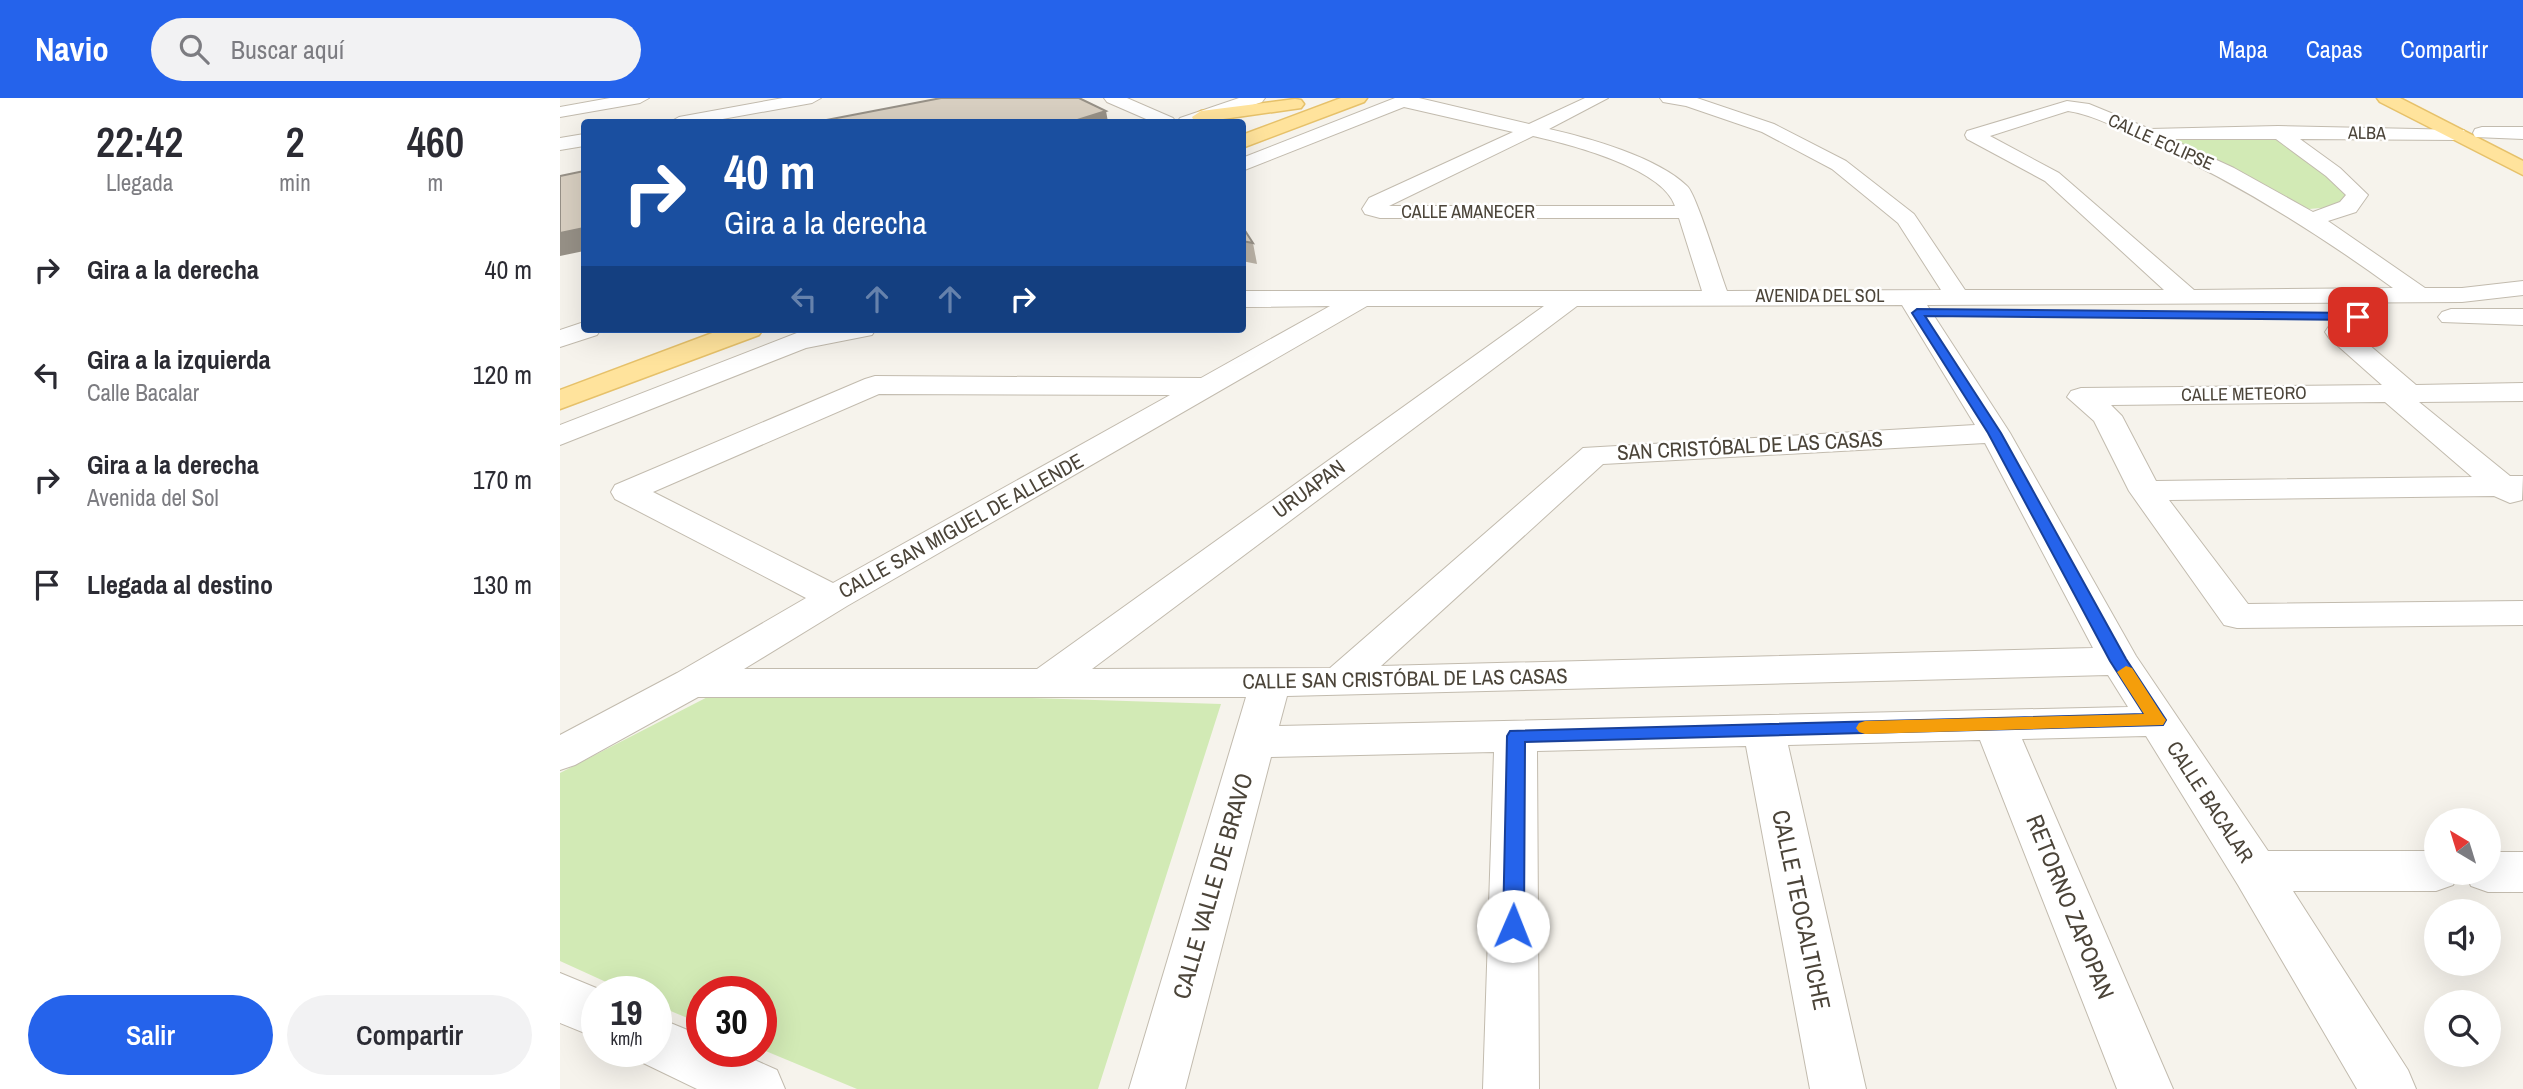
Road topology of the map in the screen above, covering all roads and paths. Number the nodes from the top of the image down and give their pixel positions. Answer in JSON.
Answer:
{"nodes":[{"id":1,"x":640,"y":98,"type":"edge"},
{"id":2,"x":811,"y":98,"type":"edge"},
{"id":3,"x":1114,"y":98,"type":"edge"},
{"id":4,"x":1256,"y":98,"type":"edge"},
{"id":5,"x":1358,"y":98,"type":"edge"},
{"id":6,"x":1599,"y":98,"type":"edge"},
{"id":7,"x":1670,"y":98,"type":"edge"},
{"id":8,"x":2386,"y":98,"type":"edge"},
{"id":9,"x":2413,"y":98,"type":"edge"},
{"id":10,"x":1406,"y":100,"type":"edge"},
{"id":11,"x":1304,"y":101,"type":"edge"},
{"id":12,"x":560,"y":112,"type":"edge"},
{"id":13,"x":696,"y":119,"type":"edge"},
{"id":14,"x":1160,"y":119,"type":"edge"},
{"id":15,"x":1196,"y":119,"type":"edge"},
{"id":16,"x":1199,"y":119,"type":"edge"},
{"id":17,"x":1246,"y":123,"type":"edge"},
{"id":18,"x":1529,"y":130,"type":"junction"},
{"id":19,"x":2278,"y":132,"type":"junction"},
{"id":20,"x":2148,"y":133,"type":"junction"},
{"id":21,"x":2482,"y":133,"type":"junction"},
{"id":22,"x":2523,"y":133,"type":"edge"},
{"id":23,"x":2457,"y":134,"type":"junction"},
{"id":24,"x":581,"y":140,"type":"edge"},
{"id":25,"x":1246,"y":140,"type":"edge"},
{"id":26,"x":560,"y":144,"type":"edge"},
{"id":27,"x":2523,"y":153,"type":"edge"},
{"id":28,"x":1246,"y":163,"type":"edge"},
{"id":29,"x":2523,"y":169,"type":"edge"},
{"id":30,"x":1689,"y":212,"type":"junction"},
{"id":31,"x":2311,"y":220,"type":"junction"},
{"id":32,"x":2523,"y":288,"type":"edge"},
{"id":33,"x":2419,"y":295,"type":"junction"},
{"id":34,"x":1716,"y":296,"type":"junction"},
{"id":35,"x":1957,"y":296,"type":"junction"},
{"id":36,"x":1573,"y":297,"type":"junction"},
{"id":37,"x":2187,"y":297,"type":"junction"},
{"id":38,"x":2281,"y":297,"type":"junction"},
{"id":39,"x":1246,"y":299,"type":"edge"},
{"id":40,"x":1913,"y":304,"type":"junction"},
{"id":41,"x":1348,"y":306,"type":"junction"},
{"id":42,"x":1246,"y":314,"type":"edge"},
{"id":43,"x":1545,"y":315,"type":"junction"},
{"id":44,"x":2302,"y":317,"type":"junction"},
{"id":45,"x":2523,"y":317,"type":"edge"},
{"id":46,"x":581,"y":332,"type":"edge"},
{"id":47,"x":2338,"y":332,"type":"dead end"},
{"id":48,"x":665,"y":333,"type":"edge"},
{"id":49,"x":738,"y":333,"type":"edge"},
{"id":50,"x":821,"y":333,"type":"edge"},
{"id":51,"x":846,"y":333,"type":"edge"},
{"id":52,"x":560,"y":339,"type":"edge"},
{"id":53,"x":786,"y":347,"type":"junction"},
{"id":54,"x":598,"y":357,"type":"dead end"},
{"id":55,"x":1208,"y":387,"type":"junction"},
{"id":56,"x":2399,"y":392,"type":"junction"},
{"id":57,"x":2523,"y":392,"type":"edge"},
{"id":58,"x":560,"y":400,"type":"edge"},
{"id":59,"x":1995,"y":433,"type":"junction"},
{"id":60,"x":560,"y":436,"type":"edge"},
{"id":61,"x":2145,"y":491,"type":"junction"},
{"id":62,"x":2516,"y":492,"type":"edge"},
{"id":63,"x":834,"y":597,"type":"junction"},
{"id":64,"x":2523,"y":613,"type":"edge"},
{"id":65,"x":2119,"y":661,"type":"junction"},
{"id":66,"x":1340,"y":681,"type":"junction"},
{"id":67,"x":691,"y":682,"type":"junction"},
{"id":68,"x":1046,"y":683,"type":"junction"},
{"id":69,"x":1270,"y":683,"type":"junction"},
{"id":70,"x":2157,"y":720,"type":"junction"},
{"id":71,"x":1995,"y":724,"type":"junction"},
{"id":72,"x":1764,"y":730,"type":"junction"},
{"id":73,"x":1516,"y":736,"type":"junction"},
{"id":74,"x":1253,"y":742,"type":"junction"},
{"id":75,"x":560,"y":754,"type":"edge"},
{"id":76,"x":2255,"y":871,"type":"junction"},
{"id":77,"x":2424,"y":871,"type":"edge"},
{"id":78,"x":560,"y":997,"type":"edge"},
{"id":79,"x":581,"y":1007,"type":"edge"},
{"id":80,"x":672,"y":1049,"type":"edge"},
{"id":81,"x":758,"y":1089,"type":"edge"},
{"id":82,"x":1157,"y":1089,"type":"edge"},
{"id":83,"x":1511,"y":1089,"type":"edge"},
{"id":84,"x":1838,"y":1089,"type":"edge"},
{"id":85,"x":2145,"y":1089,"type":"edge"},
{"id":86,"x":2388,"y":1089,"type":"edge"}],
"edges":[{"from":1,"to":12,"type":"street"},
{"from":2,"to":13,"type":"street"},
{"from":3,"to":14,"type":"street"},
{"from":4,"to":15,"type":"street"},
{"from":5,"to":25,"type":"main road"},
{"from":6,"to":18,"type":"street","name":"CALLE AMANECER"},
{"from":7,"to":35,"type":"street"},
{"from":8,"to":23,"type":"main road"},
{"from":9,"to":21,"type":"main road"},
{"from":10,"to":18,"type":"street"},
{"from":10,"to":28,"type":"street"},
{"from":11,"to":16,"type":"main road"},
{"from":11,"to":17,"type":"main road"},
{"from":18,"to":30,"type":"street"},
{"from":18,"to":30,"type":"street","name":"CALLE AMANECER"},
{"from":19,"to":20,"type":"street","name":"ALBA"},
{"from":19,"to":23,"type":"street","name":"ALBA"},
{"from":19,"to":31,"type":"street"},
{"from":20,"to":31,"type":"street","name":"CALLE ECLIPSE"},
{"from":20,"to":37,"type":"street","name":"CALLE ECLIPSE"},
{"from":21,"to":22,"type":"street"},
{"from":21,"to":27,"type":"main road"},
{"from":23,"to":29,"type":"main road"},
{"from":24,"to":26,"type":"street"},
{"from":30,"to":34,"type":"street"},
{"from":31,"to":33,"type":"street","name":"CALLE ECLIPSE"},
{"from":32,"to":33,"type":"street","name":"AVENIDA DEL SOL"},
{"from":33,"to":38,"type":"street","name":"AVENIDA DEL SOL"},
{"from":34,"to":36,"type":"street","name":"AVENIDA DEL SOL"},
{"from":34,"to":40,"type":"street","name":"AVENIDA DEL SOL"},
{"from":35,"to":37,"type":"street","name":"AVENIDA DEL SOL"},
{"from":35,"to":40,"type":"street","name":"AVENIDA DEL SOL"},
{"from":36,"to":41,"type":"street","name":"AVENIDA DEL SOL"},
{"from":36,"to":43,"type":"street","name":"URUAPAN"},
{"from":37,"to":38,"type":"street","name":"AVENIDA DEL SOL"},
{"from":38,"to":44,"type":"street"},
{"from":39,"to":41,"type":"street","name":"AVENIDA DEL SOL"},
{"from":40,"to":43,"type":"street","name":"AVENIDA DEL SOL"},
{"from":40,"to":44,"type":"street","name":"AVENIDA DEL SOL"},
{"from":40,"to":59,"type":"street","name":"CALLE BACALAR"},
{"from":41,"to":42,"type":"street","name":"AVENIDA DEL SOL"},
{"from":41,"to":43,"type":"street","name":"AVENIDA DEL SOL"},
{"from":41,"to":55,"type":"street","name":"CALLE SAN MIGUEL DE ALLENDE"},
{"from":43,"to":68,"type":"street","name":"URUAPAN"},
{"from":44,"to":45,"type":"street","name":"AVENIDA DEL SOL"},
{"from":46,"to":52,"type":"street"},
{"from":47,"to":56,"type":"street"},
{"from":48,"to":54,"type":"main road"},
{"from":49,"to":58,"type":"main road"},
{"from":50,"to":53,"type":"street"},
{"from":51,"to":53,"type":"street"},
{"from":53,"to":60,"type":"street"},
{"from":55,"to":63,"type":"street","name":"CALLE SAN MIGUEL DE ALLENDE"},
{"from":55,"to":63,"type":"street"},
{"from":56,"to":57,"type":"street","name":"CALLE METEORO"},
{"from":56,"to":61,"type":"street","name":"CALLE METEORO"},
{"from":56,"to":62,"type":"street"},
{"from":59,"to":65,"type":"street","name":"CALLE BACALAR"},
{"from":59,"to":66,"type":"street","name":"SAN CRISTÓBAL DE LAS CASAS"},
{"from":61,"to":62,"type":"street"},
{"from":61,"to":64,"type":"street","name":"CALLE METEORO"},
{"from":63,"to":67,"type":"street","name":"CALLE SAN MIGUEL DE ALLENDE"},
{"from":65,"to":66,"type":"street","name":"CALLE SAN CRISTÓBAL DE LAS CASAS"},
{"from":65,"to":70,"type":"street","name":"CALLE BACALAR"},
{"from":66,"to":69,"type":"street","name":"CALLE SAN CRISTÓBAL DE LAS CASAS"},
{"from":67,"to":68,"type":"street","name":"CALLE SAN CRISTÓBAL DE LAS CASAS"},
{"from":67,"to":75,"type":"street","name":"CALLE SAN MIGUEL DE ALLENDE"},
{"from":68,"to":69,"type":"street","name":"CALLE SAN CRISTÓBAL DE LAS CASAS"},
{"from":69,"to":74,"type":"street","name":"CALLE VALLE DE BRAVO"},
{"from":70,"to":71,"type":"street"},
{"from":70,"to":76,"type":"street","name":"CALLE BACALAR"},
{"from":71,"to":72,"type":"street"},
{"from":71,"to":85,"type":"street","name":"RETORNO ZAPOPAN"},
{"from":72,"to":73,"type":"street"},
{"from":72,"to":84,"type":"street","name":"CALLE TEOCALTICHE"},
{"from":73,"to":74,"type":"street"},
{"from":73,"to":83,"type":"street"},
{"from":74,"to":82,"type":"street","name":"CALLE VALLE DE BRAVO"},
{"from":76,"to":77,"type":"street"},
{"from":76,"to":86,"type":"street","name":"CALLE BACALAR"},
{"from":78,"to":79,"type":"street"},
{"from":80,"to":81,"type":"street"}]}
